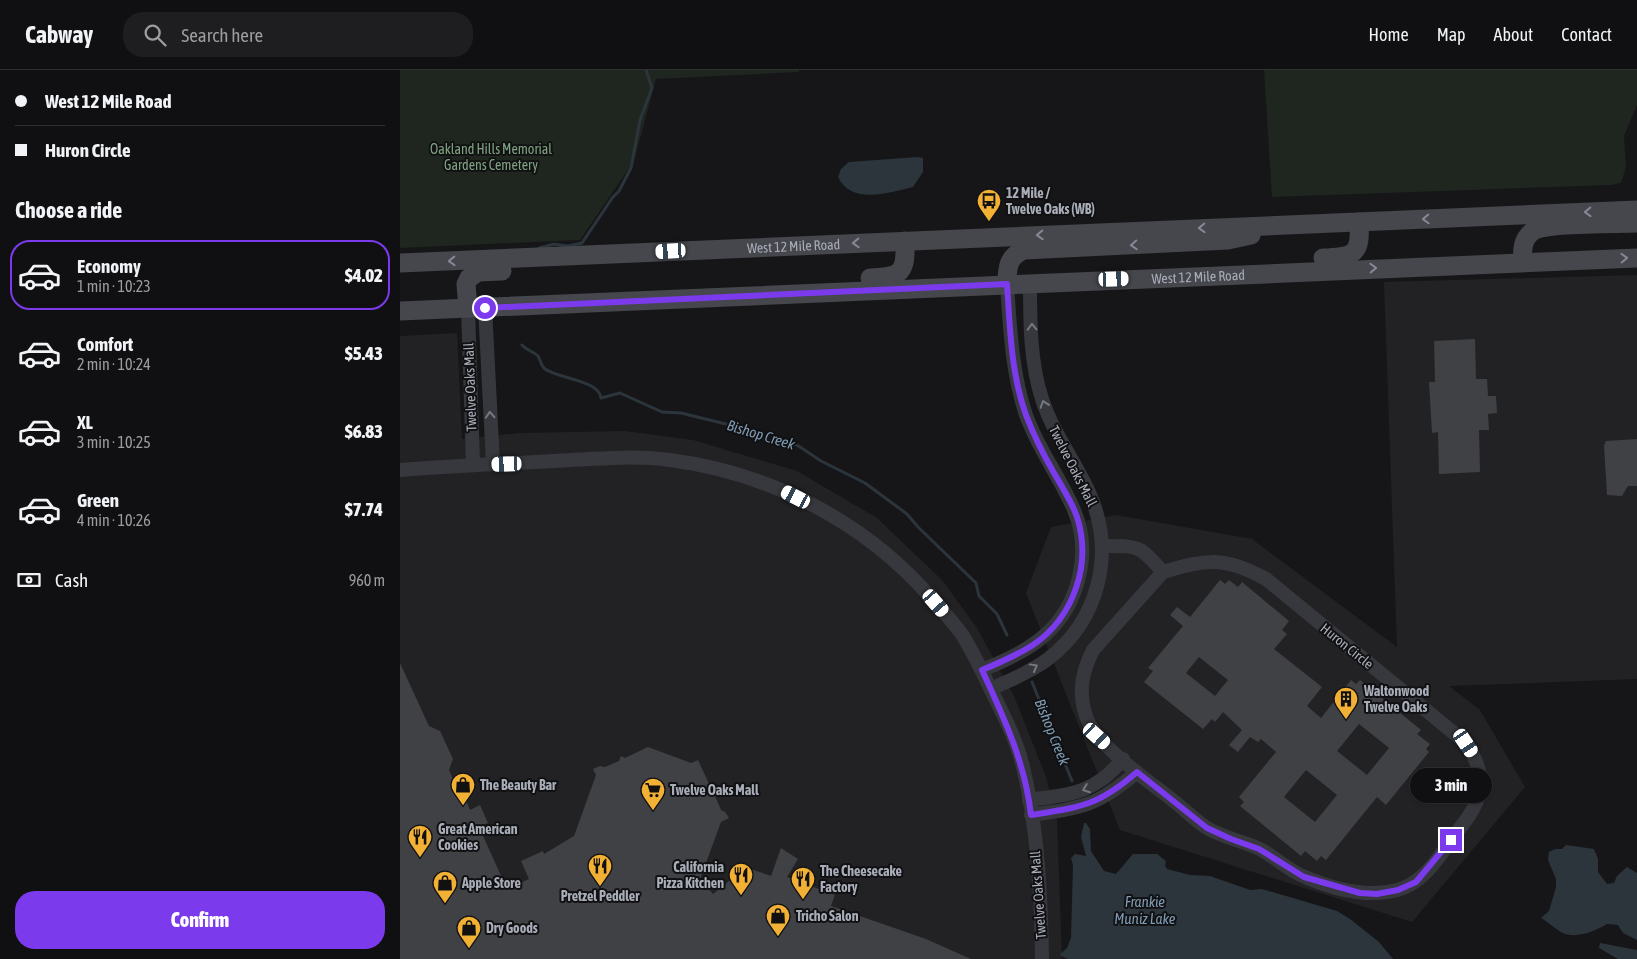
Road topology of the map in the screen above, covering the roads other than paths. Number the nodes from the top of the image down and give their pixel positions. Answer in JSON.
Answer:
{"nodes":[{"id":1,"x":1637,"y":210,"type":"edge"},
{"id":2,"x":1359,"y":222,"type":"junction"},
{"id":3,"x":1637,"y":223,"type":"edge"},
{"id":4,"x":1304,"y":224,"type":"junction"},
{"id":5,"x":905,"y":241,"type":"junction"},
{"id":6,"x":798,"y":246,"type":"junction"},
{"id":7,"x":1637,"y":258,"type":"edge"},
{"id":8,"x":1522,"y":262,"type":"junction"},
{"id":9,"x":400,"y":263,"type":"edge"},
{"id":10,"x":1114,"y":279,"type":"junction"},
{"id":11,"x":1030,"y":282,"type":"junction"},
{"id":12,"x":1007,"y":284,"type":"junction"},
{"id":13,"x":565,"y":304,"type":"junction"},
{"id":14,"x":476,"y":308,"type":"junction"},
{"id":15,"x":400,"y":311,"type":"edge"},
{"id":16,"x":493,"y":464,"type":"junction"},
{"id":17,"x":473,"y":465,"type":"junction"},
{"id":18,"x":400,"y":470,"type":"edge"},
{"id":19,"x":1103,"y":546,"type":"junction"},
{"id":20,"x":1163,"y":572,"type":"junction"},
{"id":21,"x":982,"y":670,"type":"junction"},
{"id":22,"x":991,"y":689,"type":"junction"},
{"id":23,"x":1123,"y":759,"type":"junction"},
{"id":24,"x":1137,"y":772,"type":"junction"},
{"id":25,"x":1029,"y":800,"type":"junction"},
{"id":26,"x":1031,"y":815,"type":"junction"},
{"id":27,"x":1042,"y":959,"type":"edge"}],
"edges":[{"from":1,"to":2,"type":"main road","name":"West 12 Mile Road","one_way":true},
{"from":2,"to":4,"type":"main road","name":"West 12 Mile Road"},
{"from":2,"to":10,"type":"main road"},
{"from":3,"to":8,"type":"main road"},
{"from":4,"to":5,"type":"main road","name":"West 12 Mile Road","one_way":true},
{"from":4,"to":12,"type":"main road","one_way":true},
{"from":5,"to":6,"type":"main road","name":"West 12 Mile Road","one_way":true},
{"from":5,"to":13,"type":"main road"},
{"from":6,"to":9,"type":"main road","name":"West 12 Mile Road","one_way":true},
{"from":6,"to":14,"type":"main road"},
{"from":8,"to":7,"type":"main road","name":"West 12 Mile Road","one_way":true},
{"from":10,"to":8,"type":"main road","name":"West 12 Mile Road","one_way":true},
{"from":10,"to":11,"type":"main road","name":"West 12 Mile Road"},
{"from":11,"to":12,"type":"main road","name":"West 12 Mile Road"},
{"from":19,"to":11,"type":"street","name":"Twelve Oaks Mall","one_way":true},
{"from":12,"to":13,"type":"main road","name":"West 12 Mile Road"},
{"from":12,"to":21,"type":"street","name":"Twelve Oaks Mall"},
{"from":13,"to":14,"type":"main road","name":"West 12 Mile Road"},
{"from":14,"to":15,"type":"main road","name":"West 12 Mile Road"},
{"from":16,"to":14,"type":"street","name":"Twelve Oaks Mall","one_way":true},
{"from":14,"to":17,"type":"street","name":"Twelve Oaks Mall"},
{"from":16,"to":17,"type":"street","name":"Twelve Oaks Mall"},
{"from":16,"to":21,"type":"street","name":"Twelve Oaks Mall"},
{"from":17,"to":18,"type":"street","name":"Twelve Oaks Mall"},
{"from":19,"to":20,"type":"street"},
{"from":22,"to":19,"type":"street","name":"Twelve Oaks Mall","one_way":true},
{"from":20,"to":23,"type":"street","name":"Huron Circle"},
{"from":20,"to":24,"type":"street","name":"Huron Circle"},
{"from":21,"to":22,"type":"street","name":"Twelve Oaks Mall"},
{"from":22,"to":25,"type":"street","name":"Twelve Oaks Mall"},
{"from":23,"to":24,"type":"street","name":"Huron Circle"},
{"from":23,"to":25,"type":"street","one_way":true},
{"from":24,"to":26,"type":"street"},
{"from":25,"to":26,"type":"street","name":"Twelve Oaks Mall"},
{"from":26,"to":27,"type":"street","name":"Twelve Oaks Mall"}]}
